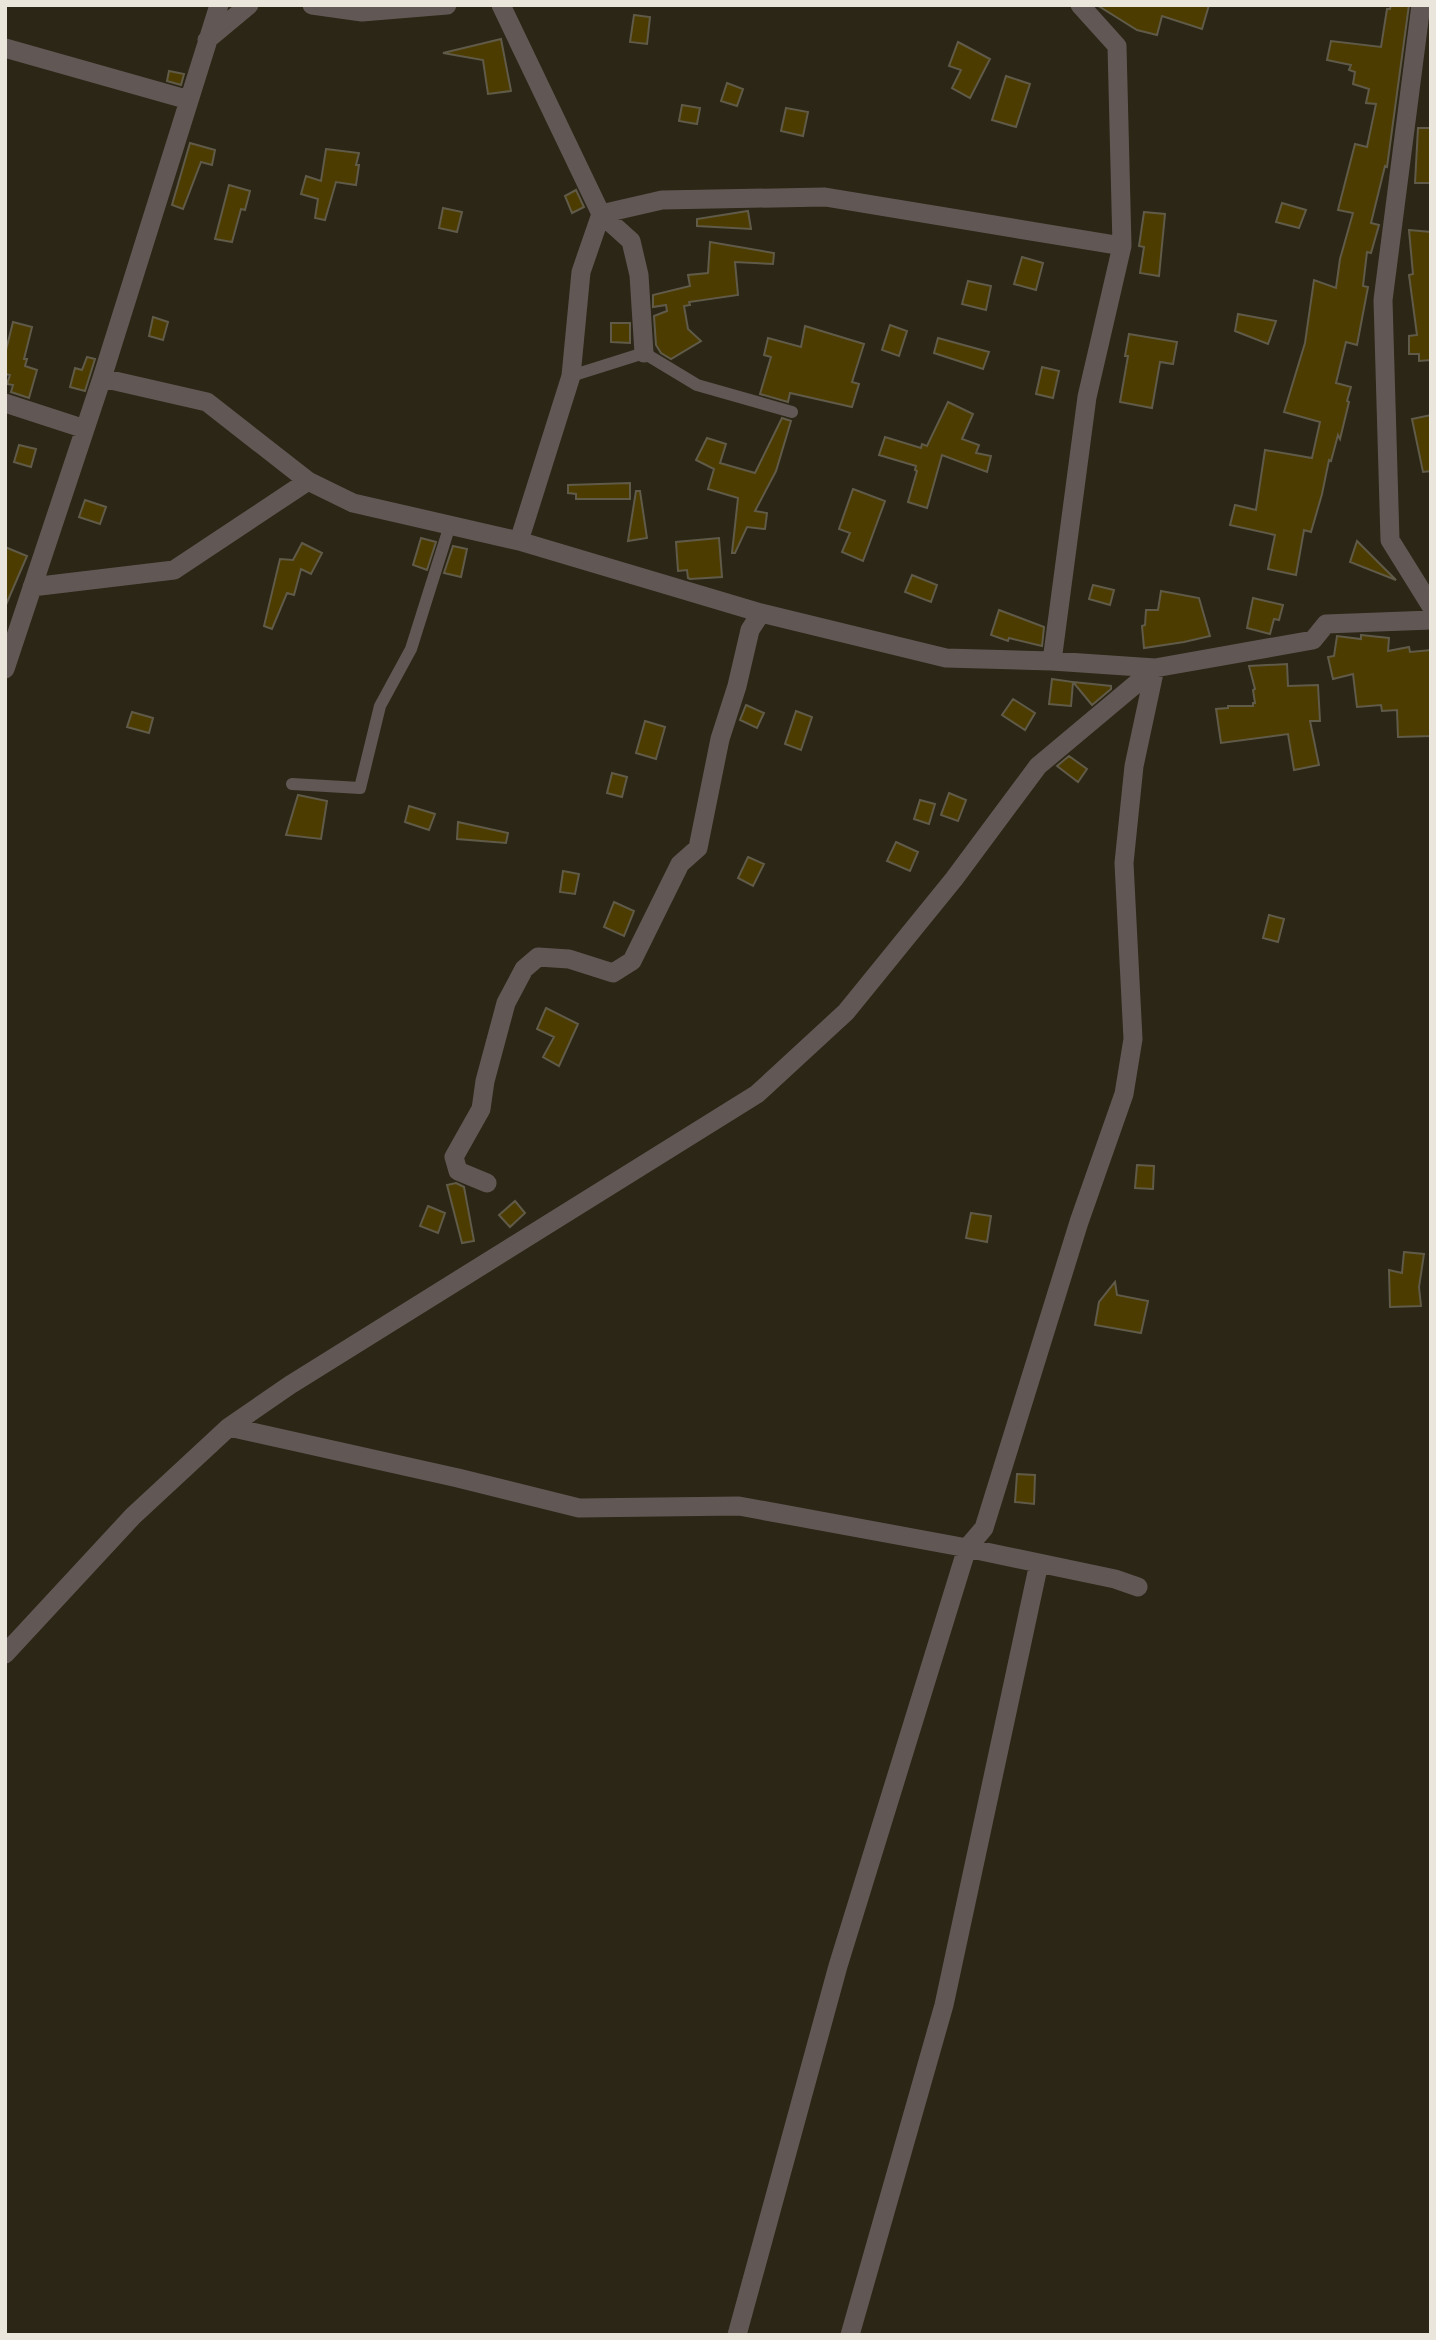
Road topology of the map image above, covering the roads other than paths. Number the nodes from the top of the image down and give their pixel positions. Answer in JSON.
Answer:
{"nodes":[{"id":1,"x":219,"y":5,"type":"edge"},
{"id":2,"x":249,"y":5,"type":"edge"},
{"id":3,"x":312,"y":5,"type":"edge"},
{"id":4,"x":447,"y":5,"type":"edge"},
{"id":5,"x":501,"y":5,"type":"edge"},
{"id":6,"x":1080,"y":5,"type":"edge"},
{"id":7,"x":1421,"y":5,"type":"edge"},
{"id":8,"x":208,"y":40,"type":"junction"},
{"id":9,"x":5,"y":48,"type":"edge"},
{"id":10,"x":188,"y":100,"type":"junction"},
{"id":11,"x":601,"y":214,"type":"junction"},
{"id":12,"x":1122,"y":246,"type":"junction"},
{"id":13,"x":644,"y":353,"type":"junction"},
{"id":14,"x":571,"y":376,"type":"junction"},
{"id":15,"x":102,"y":378,"type":"junction"},
{"id":16,"x":5,"y":403,"type":"edge"},
{"id":17,"x":792,"y":412,"type":"dead end"},
{"id":18,"x":85,"y":429,"type":"junction"},
{"id":19,"x":308,"y":481,"type":"junction"},
{"id":20,"x":450,"y":525,"type":"junction"},
{"id":21,"x":519,"y":541,"type":"junction"},
{"id":22,"x":32,"y":586,"type":"junction"},
{"id":23,"x":1431,"y":606,"type":"edge"},
{"id":24,"x":761,"y":613,"type":"junction"},
{"id":25,"x":1431,"y":620,"type":"edge"},
{"id":26,"x":1052,"y":661,"type":"junction"},
{"id":27,"x":1154,"y":668,"type":"junction"},
{"id":28,"x":5,"y":669,"type":"edge"},
{"id":29,"x":292,"y":784,"type":"dead end"},
{"id":30,"x":487,"y":1183,"type":"dead end"},
{"id":31,"x":229,"y":1427,"type":"junction"},
{"id":32,"x":967,"y":1548,"type":"junction"},
{"id":33,"x":1040,"y":1563,"type":"junction"},
{"id":34,"x":1138,"y":1587,"type":"dead end"},
{"id":35,"x":5,"y":1654,"type":"edge"},
{"id":36,"x":737,"y":2335,"type":"edge"},
{"id":37,"x":850,"y":2335,"type":"edge"}],
"edges":[{"from":1,"to":8,"type":"street"},
{"from":2,"to":8,"type":"street"},
{"from":3,"to":4,"type":"street"},
{"from":5,"to":11,"type":"street"},
{"from":6,"to":12,"type":"street"},
{"from":7,"to":23,"type":"street"},
{"from":8,"to":10,"type":"street"},
{"from":9,"to":10,"type":"street"},
{"from":10,"to":15,"type":"street"},
{"from":11,"to":12,"type":"street"},
{"from":11,"to":13,"type":"street"},
{"from":11,"to":14,"type":"street"},
{"from":12,"to":26,"type":"street"},
{"from":13,"to":14,"type":"lane"},
{"from":13,"to":17,"type":"lane"},
{"from":14,"to":21,"type":"street"},
{"from":15,"to":18,"type":"street"},
{"from":15,"to":19,"type":"street"},
{"from":16,"to":18,"type":"street"},
{"from":18,"to":22,"type":"street"},
{"from":19,"to":20,"type":"street"},
{"from":19,"to":22,"type":"street"},
{"from":20,"to":21,"type":"street"},
{"from":20,"to":29,"type":"lane"},
{"from":21,"to":24,"type":"street"},
{"from":22,"to":28,"type":"street"},
{"from":24,"to":26,"type":"street"},
{"from":24,"to":30,"type":"street"},
{"from":25,"to":27,"type":"street"},
{"from":26,"to":27,"type":"street"},
{"from":27,"to":31,"type":"street"},
{"from":27,"to":32,"type":"street"},
{"from":31,"to":32,"type":"street"},
{"from":31,"to":35,"type":"street"},
{"from":32,"to":33,"type":"street"},
{"from":32,"to":36,"type":"street"},
{"from":33,"to":34,"type":"street"},
{"from":33,"to":37,"type":"street"}]}
